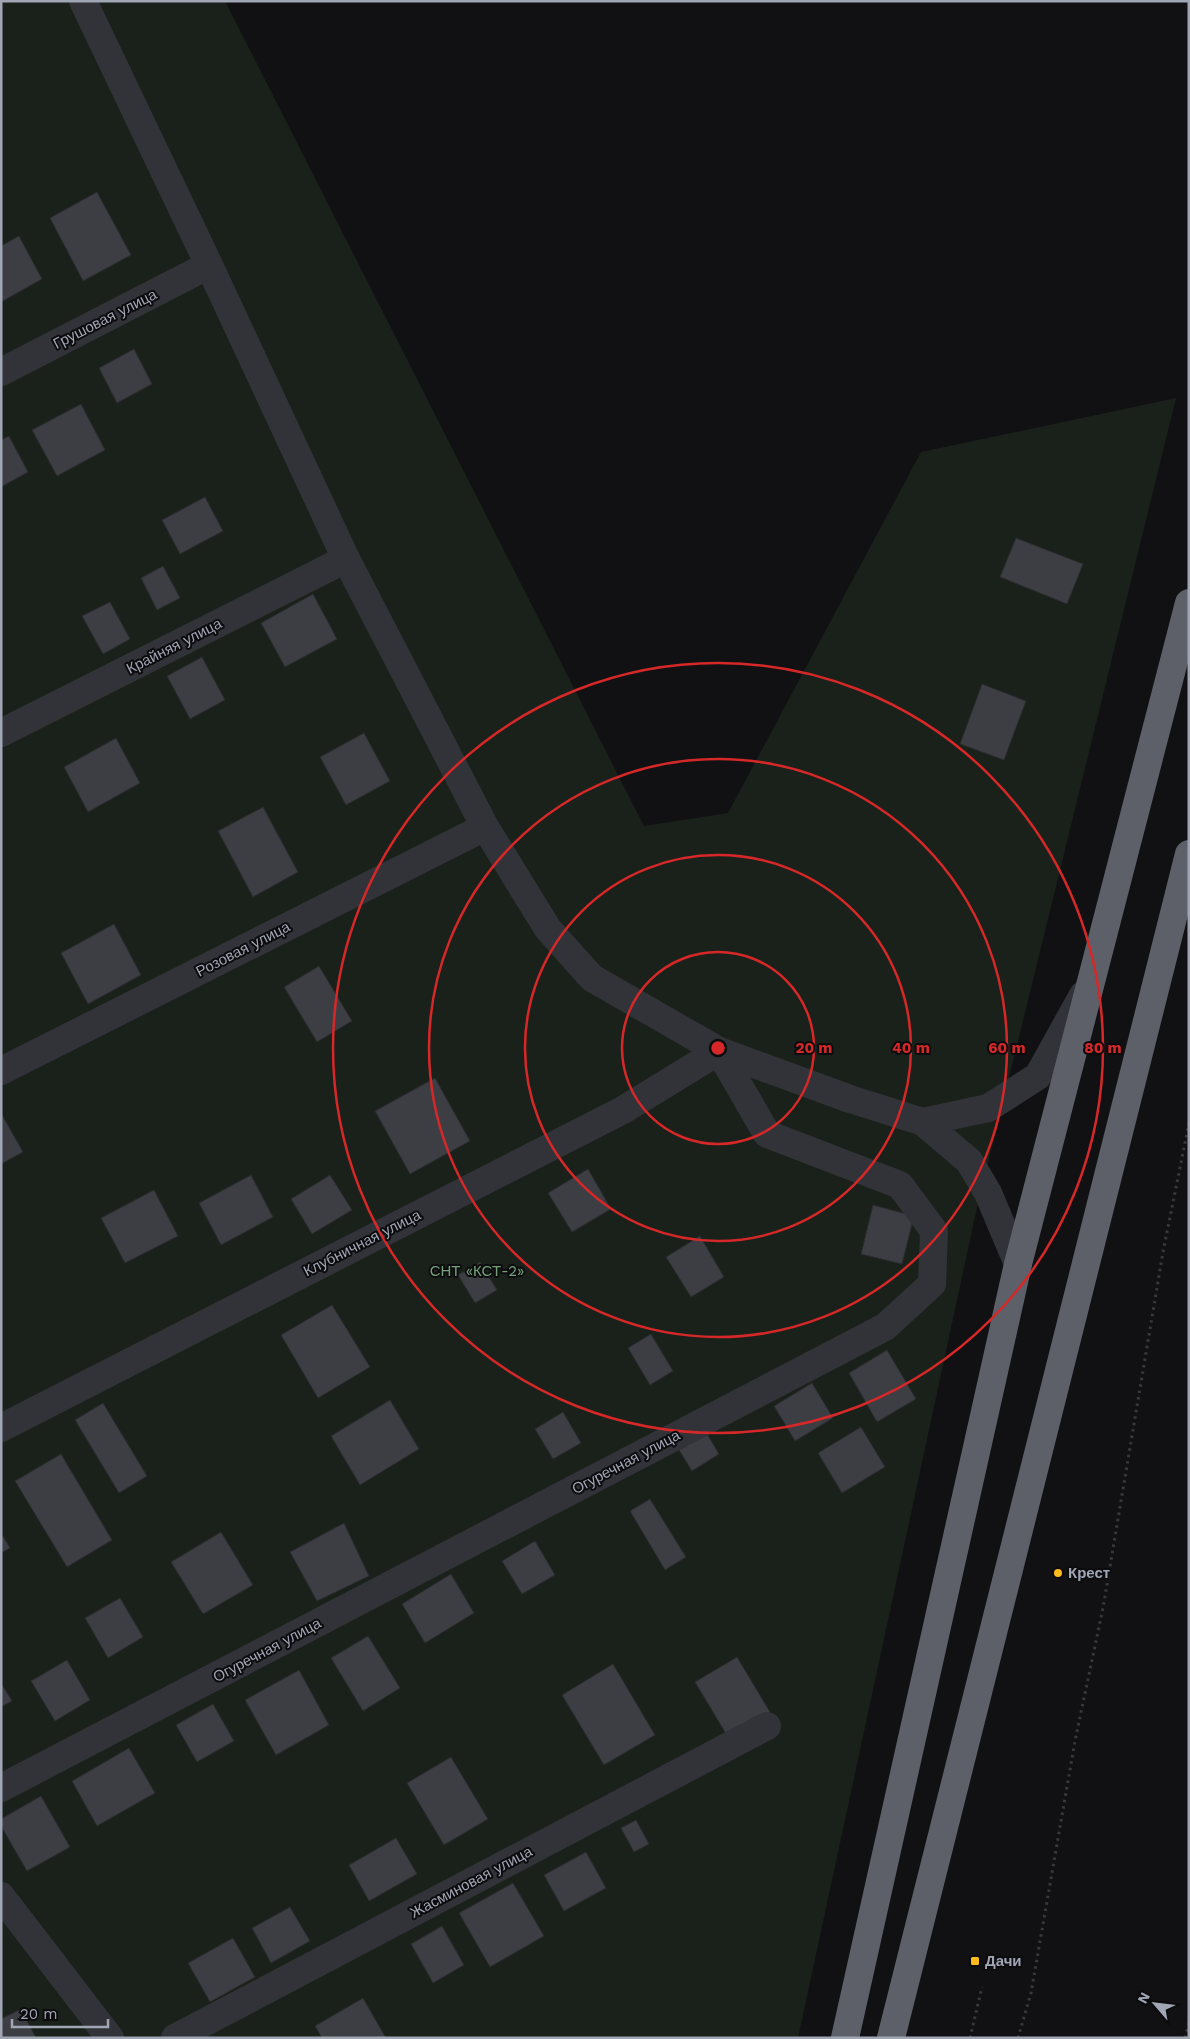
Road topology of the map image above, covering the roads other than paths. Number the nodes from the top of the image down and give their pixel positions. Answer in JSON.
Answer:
{"nodes":[{"id":1,"x":83,"y":1,"type":"edge"},
{"id":2,"x":209,"y":265,"type":"junction"},
{"id":3,"x":1,"y":372,"type":"edge"},
{"id":4,"x":346,"y":559,"type":"junction"},
{"id":5,"x":1189,"y":603,"type":"edge"},
{"id":6,"x":1,"y":733,"type":"edge"},
{"id":7,"x":485,"y":827,"type":"junction"},
{"id":8,"x":1189,"y":854,"type":"edge"},
{"id":9,"x":1091,"y":979,"type":"junction"},
{"id":10,"x":719,"y":1051,"type":"junction"},
{"id":11,"x":1,"y":1071,"type":"edge"},
{"id":12,"x":923,"y":1122,"type":"junction"},
{"id":13,"x":1018,"y":1264,"type":"junction"},
{"id":14,"x":1,"y":1428,"type":"edge"},
{"id":15,"x":767,"y":1726,"type":"dead end"},
{"id":16,"x":1,"y":1788,"type":"edge"},
{"id":17,"x":1,"y":1896,"type":"edge"},
{"id":18,"x":110,"y":2038,"type":"edge"},
{"id":19,"x":175,"y":2038,"type":"edge"},
{"id":20,"x":845,"y":2038,"type":"edge"},
{"id":21,"x":891,"y":2038,"type":"edge"}],
"edges":[{"from":1,"to":2,"type":"street"},
{"from":2,"to":3,"type":"street","name":"Грушовая улица"},
{"from":2,"to":4,"type":"street"},
{"from":4,"to":6,"type":"street","name":"Крайняя улица"},
{"from":4,"to":7,"type":"street"},
{"from":5,"to":9,"type":"highway"},
{"from":7,"to":10,"type":"street"},
{"from":7,"to":11,"type":"street","name":"Розовая улица"},
{"from":8,"to":21,"type":"highway"},
{"from":9,"to":12,"type":"street"},
{"from":9,"to":13,"type":"highway"},
{"from":10,"to":12,"type":"street"},
{"from":10,"to":14,"type":"street","name":"Клубничная улица"},
{"from":10,"to":16,"type":"street","name":"Огуречная улица"},
{"from":12,"to":13,"type":"street"},
{"from":13,"to":20,"type":"highway"},
{"from":15,"to":19,"type":"street","name":"Жасминовая улица"},
{"from":17,"to":18,"type":"street"}]}
